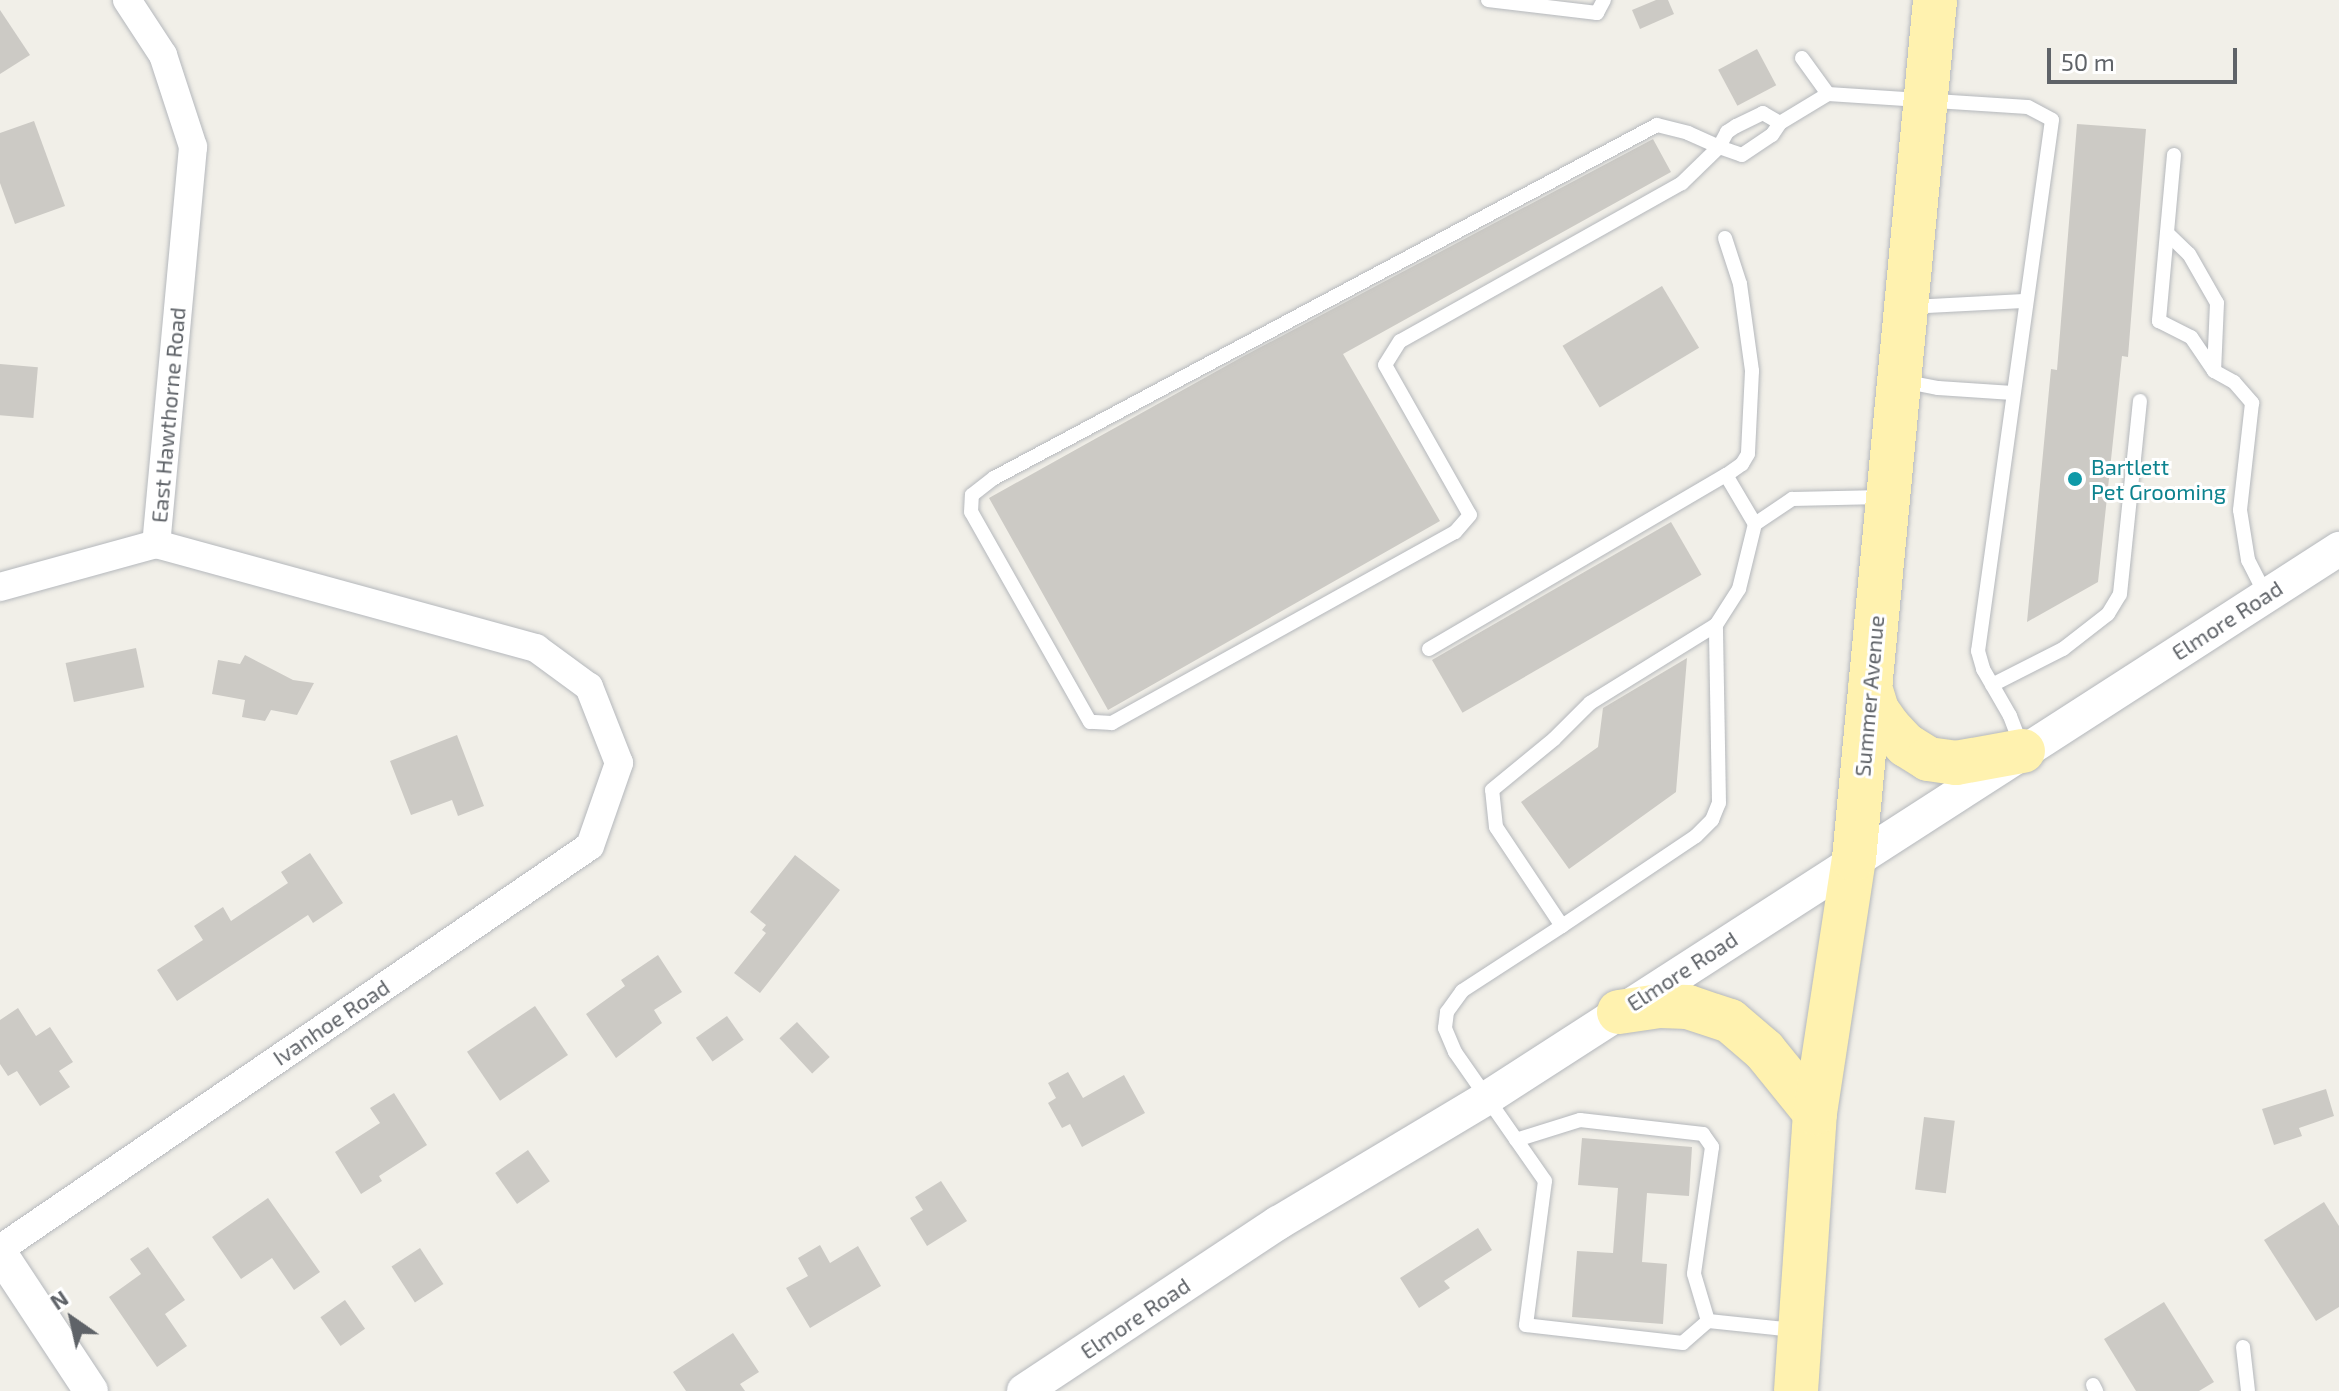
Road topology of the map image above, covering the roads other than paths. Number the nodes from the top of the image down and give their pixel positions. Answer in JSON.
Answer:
{"nodes":[{"id":1,"x":127,"y":0,"type":"edge"},
{"id":2,"x":1488,"y":0,"type":"edge"},
{"id":3,"x":1604,"y":0,"type":"edge"},
{"id":4,"x":1935,"y":0,"type":"edge"},
{"id":5,"x":1802,"y":58,"type":"dead end"},
{"id":6,"x":1828,"y":94,"type":"junction"},
{"id":7,"x":1925,"y":101,"type":"junction"},
{"id":8,"x":1780,"y":123,"type":"junction"},
{"id":9,"x":1719,"y":147,"type":"junction"},
{"id":10,"x":2174,"y":155,"type":"dead end"},
{"id":11,"x":2167,"y":233,"type":"junction"},
{"id":12,"x":1725,"y":238,"type":"dead end"},
{"id":13,"x":2026,"y":301,"type":"junction"},
{"id":14,"x":1906,"y":308,"type":"junction"},
{"id":15,"x":2214,"y":371,"type":"junction"},
{"id":16,"x":1899,"y":380,"type":"junction"},
{"id":17,"x":2013,"y":393,"type":"junction"},
{"id":18,"x":2140,"y":401,"type":"dead end"},
{"id":19,"x":1726,"y":475,"type":"junction"},
{"id":20,"x":1888,"y":497,"type":"junction"},
{"id":21,"x":1755,"y":524,"type":"junction"},
{"id":22,"x":156,"y":544,"type":"junction"},
{"id":23,"x":2339,"y":549,"type":"edge"},
{"id":24,"x":0,"y":587,"type":"edge"},
{"id":25,"x":2266,"y":595,"type":"junction"},
{"id":26,"x":1716,"y":625,"type":"junction"},
{"id":27,"x":1429,"y":649,"type":"dead end"},
{"id":28,"x":1992,"y":685,"type":"junction"},
{"id":29,"x":1870,"y":687,"type":"junction"},
{"id":30,"x":2023,"y":751,"type":"junction"},
{"id":31,"x":619,"y":763,"type":"joint"},
{"id":32,"x":1854,"y":859,"type":"junction"},
{"id":33,"x":1562,"y":926,"type":"junction"},
{"id":34,"x":1619,"y":1012,"type":"junction"},
{"id":35,"x":1487,"y":1098,"type":"junction"},
{"id":36,"x":1815,"y":1113,"type":"junction"},
{"id":37,"x":1516,"y":1140,"type":"junction"},
{"id":38,"x":0,"y":1251,"type":"edge"},
{"id":39,"x":1708,"y":1321,"type":"junction"},
{"id":40,"x":1803,"y":1331,"type":"junction"},
{"id":41,"x":2243,"y":1347,"type":"dead end"},
{"id":42,"x":91,"y":1391,"type":"edge"},
{"id":43,"x":1024,"y":1391,"type":"edge"},
{"id":44,"x":1796,"y":1391,"type":"edge"},
{"id":45,"x":2248,"y":1391,"type":"edge"}],
"edges":[{"from":1,"to":22,"type":"street","name":"East Hawthorne Road"},
{"from":2,"to":3,"type":"lane"},
{"from":4,"to":7,"type":"main road","name":"Summer Avenue"},
{"from":5,"to":6,"type":"lane"},
{"from":6,"to":7,"type":"lane"},
{"from":6,"to":8,"type":"lane"},
{"from":7,"to":13,"type":"lane"},
{"from":7,"to":14,"type":"main road","name":"Summer Avenue"},
{"from":8,"to":9,"type":"lane"},
{"from":8,"to":9,"type":"lane"},
{"from":9,"to":9,"type":"lane"},
{"from":10,"to":11,"type":"lane"},
{"from":11,"to":15,"type":"lane"},
{"from":11,"to":15,"type":"lane"},
{"from":12,"to":19,"type":"lane"},
{"from":13,"to":14,"type":"lane"},
{"from":13,"to":17,"type":"lane"},
{"from":14,"to":16,"type":"main road","name":"Summer Avenue"},
{"from":15,"to":25,"type":"lane"},
{"from":16,"to":17,"type":"lane"},
{"from":16,"to":20,"type":"main road","name":"Summer Avenue"},
{"from":17,"to":28,"type":"lane"},
{"from":18,"to":28,"type":"lane"},
{"from":19,"to":21,"type":"lane"},
{"from":19,"to":27,"type":"lane"},
{"from":20,"to":21,"type":"lane"},
{"from":20,"to":29,"type":"main road","name":"Summer Avenue"},
{"from":21,"to":26,"type":"lane"},
{"from":22,"to":24,"type":"street"},
{"from":22,"to":31,"type":"street","name":"East Hawthorne Road"},
{"from":23,"to":25,"type":"street","name":"Elmore Road"},
{"from":25,"to":30,"type":"street","name":"Elmore Road"},
{"from":26,"to":33,"type":"lane"},
{"from":26,"to":33,"type":"lane"},
{"from":28,"to":30,"type":"lane"},
{"from":29,"to":30,"type":"main road"},
{"from":29,"to":32,"type":"main road","name":"Summer Avenue"},
{"from":30,"to":32,"type":"street","name":"Elmore Road"},
{"from":31,"to":38,"type":"street","name":"Ivanhoe Road"},
{"from":32,"to":34,"type":"street","name":"Elmore Road"},
{"from":32,"to":36,"type":"main road","name":"Summer Avenue"},
{"from":33,"to":35,"type":"lane"},
{"from":34,"to":35,"type":"street","name":"Elmore Road"},
{"from":34,"to":36,"type":"main road"},
{"from":35,"to":37,"type":"lane"},
{"from":35,"to":43,"type":"street","name":"Elmore Road"},
{"from":36,"to":40,"type":"main road","name":"Summer Avenue"},
{"from":37,"to":39,"type":"lane"},
{"from":37,"to":39,"type":"lane"},
{"from":38,"to":42,"type":"street"},
{"from":39,"to":40,"type":"lane"},
{"from":40,"to":44,"type":"main road","name":"Summer Avenue"},
{"from":41,"to":45,"type":"lane"}]}
